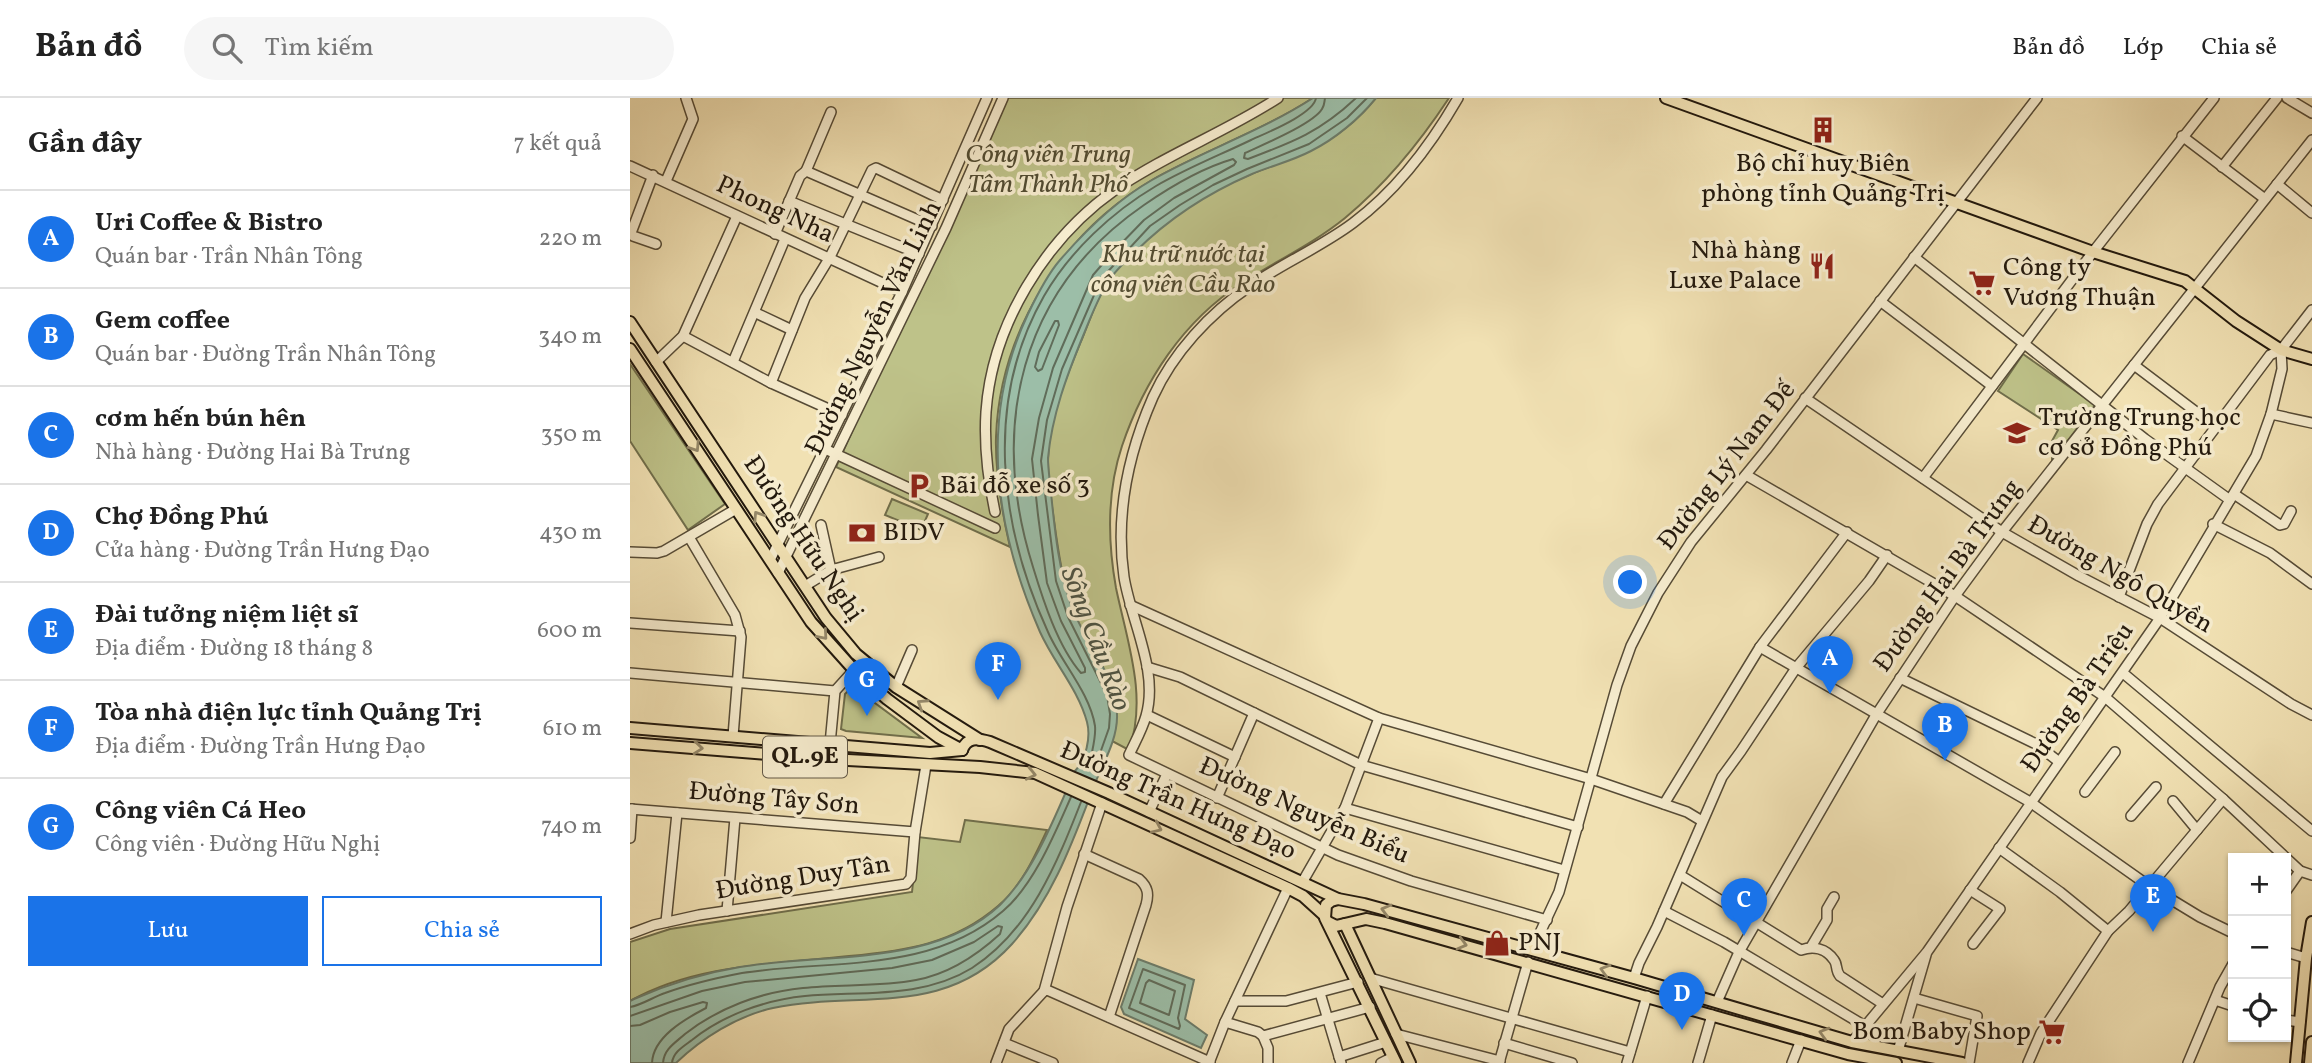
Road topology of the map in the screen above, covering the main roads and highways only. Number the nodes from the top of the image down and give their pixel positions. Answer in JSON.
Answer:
{"nodes":[{"id":1,"x":1666,"y":98,"type":"edge"},
{"id":2,"x":630,"y":322,"type":"edge"},
{"id":3,"x":630,"y":349,"type":"edge"},
{"id":4,"x":2312,"y":359,"type":"edge"},
{"id":5,"x":677,"y":393,"type":"junction"},
{"id":6,"x":664,"y":400,"type":"junction"},
{"id":7,"x":695,"y":420,"type":"junction"},
{"id":8,"x":681,"y":426,"type":"junction"},
{"id":9,"x":630,"y":728,"type":"edge"},
{"id":10,"x":980,"y":740,"type":"junction"},
{"id":11,"x":630,"y":743,"type":"edge"},
{"id":12,"x":830,"y":744,"type":"junction"},
{"id":13,"x":998,"y":747,"type":"junction"},
{"id":14,"x":962,"y":750,"type":"junction"},
{"id":15,"x":829,"y":759,"type":"junction"},
{"id":16,"x":986,"y":768,"type":"junction"},
{"id":17,"x":1071,"y":783,"type":"junction"},
{"id":18,"x":1099,"y":798,"type":"junction"},
{"id":19,"x":1340,"y":899,"type":"junction"},
{"id":20,"x":1326,"y":919,"type":"junction"},
{"id":21,"x":2312,"y":922,"type":"edge"},
{"id":22,"x":1347,"y":923,"type":"junction"},
{"id":23,"x":1532,"y":950,"type":"junction"},
{"id":24,"x":2309,"y":958,"type":"edge"},
{"id":25,"x":1528,"y":962,"type":"junction"},
{"id":26,"x":1717,"y":1002,"type":"junction"},
{"id":27,"x":1712,"y":1015,"type":"junction"},
{"id":28,"x":2312,"y":1042,"type":"edge"},
{"id":29,"x":1898,"y":1051,"type":"junction"},
{"id":30,"x":1845,"y":1059,"type":"edge"},
{"id":31,"x":1394,"y":1060,"type":"edge"},
{"id":32,"x":1410,"y":1063,"type":"edge"},
{"id":33,"x":1895,"y":1063,"type":"edge"},
{"id":34,"x":1962,"y":1063,"type":"edge"},
{"id":35,"x":2296,"y":1063,"type":"edge"},
{"id":36,"x":2310,"y":1063,"type":"edge"}],
"edges":[{"from":1,"to":4,"type":"main road"},
{"from":2,"to":5,"type":"main road","name":"Đường Hữu Nghị"},
{"from":3,"to":6,"type":"main road","name":"Đường Hữu Nghị"},
{"from":5,"to":6,"type":"main road"},
{"from":5,"to":7,"type":"main road","name":"Đường Hữu Nghị"},
{"from":6,"to":8,"type":"main road","name":"Đường Hữu Nghị"},
{"from":7,"to":8,"type":"main road"},
{"from":10,"to":7,"type":"main road","name":"Đường Hữu Nghị","one_way":true},
{"from":8,"to":14,"type":"main road","name":"Đường Hữu Nghị","one_way":true},
{"from":9,"to":12,"type":"main road","number":"QL.9E"},
{"from":10,"to":13,"type":"main road","name":"Đường Trần Hưng Đạo"},
{"from":10,"to":14,"type":"main road"},
{"from":11,"to":15,"type":"main road","name":"Đường Trần Hưng Đạo","number":"QL.9E","one_way":true},
{"from":12,"to":14,"type":"main road","number":"QL.9E"},
{"from":12,"to":15,"type":"main road"},
{"from":13,"to":16,"type":"main road"},
{"from":13,"to":17,"type":"main road","name":"Đường Trần Hưng Đạo","number":"QL.9E"},
{"from":14,"to":16,"type":"main road"},
{"from":15,"to":16,"type":"main road","name":"Đường Trần Hưng Đạo","number":"QL.9E"},
{"from":16,"to":17,"type":"main road","name":"Đường Trần Hưng Đạo","number":"QL.9E","one_way":true},
{"from":17,"to":18,"type":"main road","name":"Đường Trần Hưng Đạo","number":"QL.9E"},
{"from":18,"to":19,"type":"main road","name":"Đường Trần Hưng Đạo","number":"QL.9E"},
{"from":18,"to":20,"type":"main road","name":"Đường Trần Hưng Đạo","number":"QL.9E","one_way":true},
{"from":19,"to":20,"type":"main road"},
{"from":19,"to":22,"type":"main road"},
{"from":23,"to":19,"type":"main road","name":"Đường Trần Hưng Đạo","number":"QL.9E","one_way":true},
{"from":20,"to":22,"type":"main road"},
{"from":20,"to":31,"type":"main road"},
{"from":21,"to":24,"type":"main road"},
{"from":22,"to":25,"type":"main road","one_way":true},
{"from":22,"to":32,"type":"main road"},
{"from":23,"to":25,"type":"main road"},
{"from":26,"to":23,"type":"main road","name":"Đường Trần Hưng Đạo","number":"QL.9E","one_way":true},
{"from":24,"to":35,"type":"main road"},
{"from":25,"to":27,"type":"main road"},
{"from":26,"to":27,"type":"main road"},
{"from":29,"to":26,"type":"main road","name":"Đường Trần Hưng Đạo","number":"QL.9E","one_way":true},
{"from":27,"to":30,"type":"main road"},
{"from":28,"to":36,"type":"main road"},
{"from":29,"to":33,"type":"main road"},
{"from":29,"to":34,"type":"main road","name":"Đường Trần Hưng Đạo","number":"QL.9E"},
{"from":30,"to":33,"type":"main road"}]}
